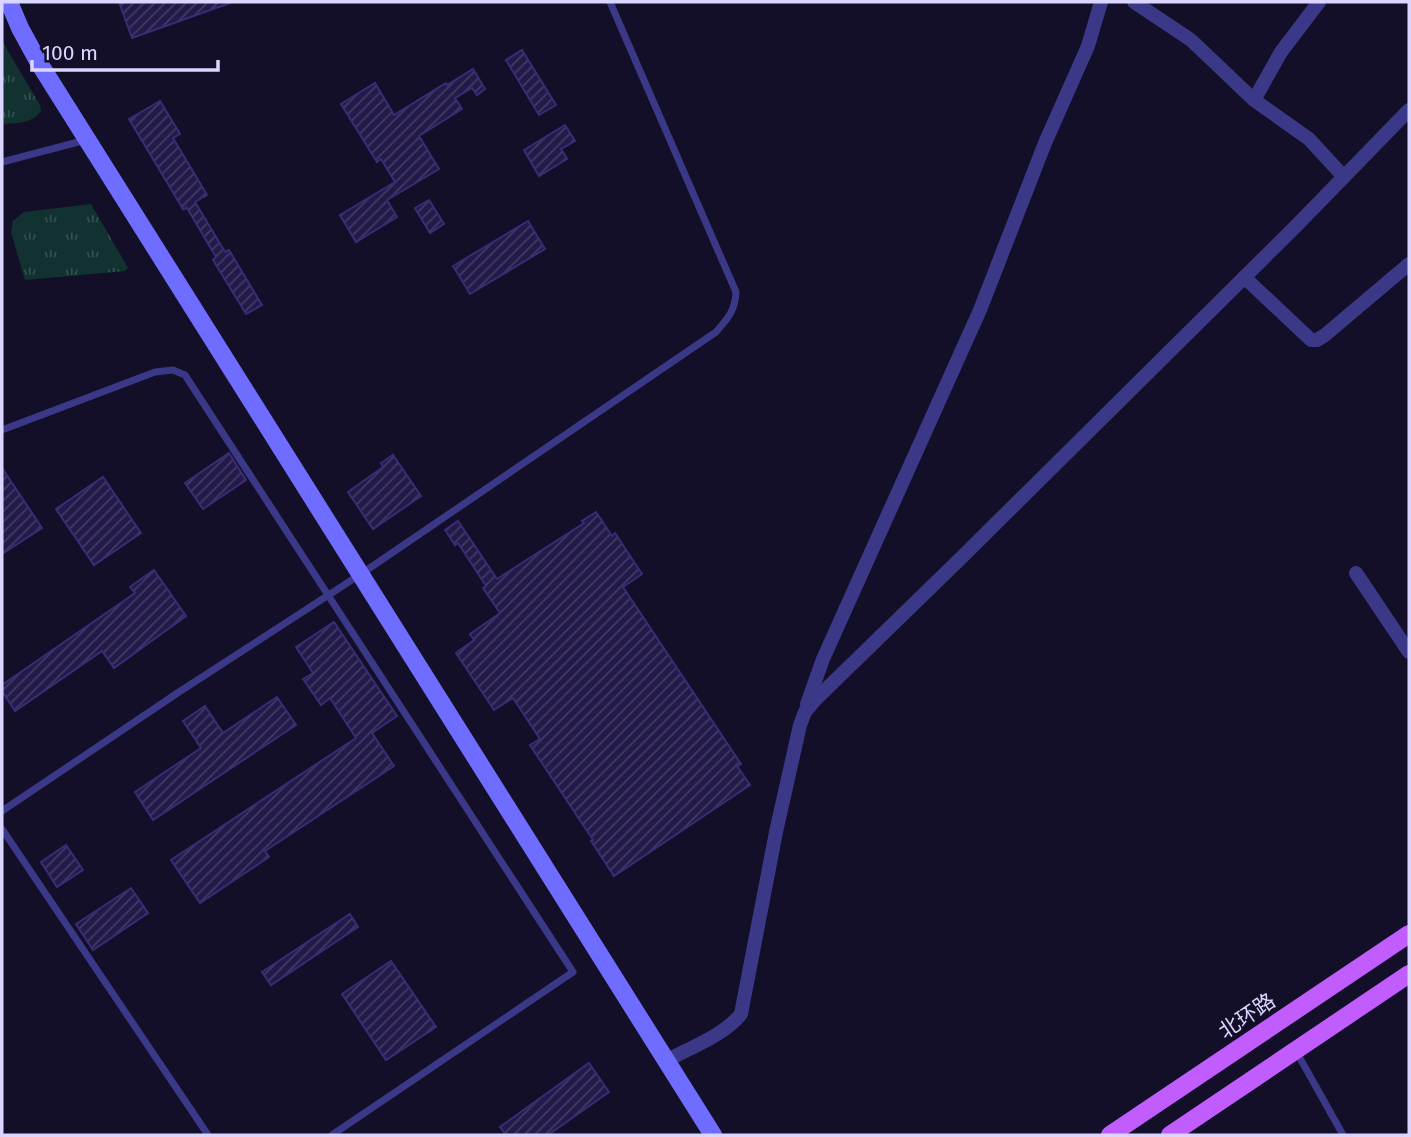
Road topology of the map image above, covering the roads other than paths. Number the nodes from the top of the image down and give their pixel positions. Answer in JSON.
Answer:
{"nodes":[{"id":1,"x":9,"y":2,"type":"edge"},
{"id":2,"x":610,"y":2,"type":"edge"},
{"id":3,"x":1101,"y":2,"type":"edge"},
{"id":4,"x":1134,"y":2,"type":"edge"},
{"id":5,"x":1320,"y":2,"type":"edge"},
{"id":6,"x":1254,"y":100,"type":"junction"},
{"id":7,"x":1409,"y":110,"type":"edge"},
{"id":8,"x":88,"y":140,"type":"junction"},
{"id":9,"x":2,"y":162,"type":"edge"},
{"id":10,"x":1344,"y":177,"type":"junction"},
{"id":11,"x":1409,"y":264,"type":"edge"},
{"id":12,"x":1244,"y":277,"type":"junction"},
{"id":13,"x":2,"y":430,"type":"edge"},
{"id":14,"x":1356,"y":573,"type":"dead end"},
{"id":15,"x":361,"y":574,"type":"junction"},
{"id":16,"x":328,"y":595,"type":"junction"},
{"id":17,"x":1409,"y":652,"type":"edge"},
{"id":18,"x":805,"y":712,"type":"junction"},
{"id":19,"x":2,"y":811,"type":"edge"},
{"id":20,"x":2,"y":829,"type":"edge"},
{"id":21,"x":1409,"y":934,"type":"edge"},
{"id":22,"x":1409,"y":974,"type":"edge"},
{"id":23,"x":1295,"y":1051,"type":"junction"},
{"id":24,"x":666,"y":1061,"type":"junction"},
{"id":25,"x":208,"y":1135,"type":"edge"},
{"id":26,"x":332,"y":1135,"type":"edge"},
{"id":27,"x":713,"y":1135,"type":"edge"},
{"id":28,"x":1110,"y":1135,"type":"edge"},
{"id":29,"x":1170,"y":1135,"type":"edge"},
{"id":30,"x":1343,"y":1135,"type":"edge"}],
"edges":[{"from":1,"to":8,"type":"street"},
{"from":2,"to":15,"type":"lane"},
{"from":3,"to":18,"type":"street"},
{"from":4,"to":6,"type":"street"},
{"from":5,"to":6,"type":"street"},
{"from":6,"to":10,"type":"street"},
{"from":7,"to":10,"type":"street"},
{"from":8,"to":9,"type":"lane"},
{"from":8,"to":15,"type":"street"},
{"from":10,"to":12,"type":"street"},
{"from":11,"to":12,"type":"street"},
{"from":12,"to":18,"type":"street"},
{"from":13,"to":16,"type":"lane"},
{"from":14,"to":17,"type":"street"},
{"from":15,"to":16,"type":"lane"},
{"from":15,"to":24,"type":"street"},
{"from":16,"to":19,"type":"lane"},
{"from":16,"to":26,"type":"lane"},
{"from":18,"to":24,"type":"street"},
{"from":20,"to":25,"type":"lane"},
{"from":21,"to":28,"type":"main road","name":"北环路"},
{"from":22,"to":23,"type":"main road"},
{"from":23,"to":29,"type":"main road"},
{"from":23,"to":30,"type":"lane"},
{"from":24,"to":27,"type":"street"}]}
